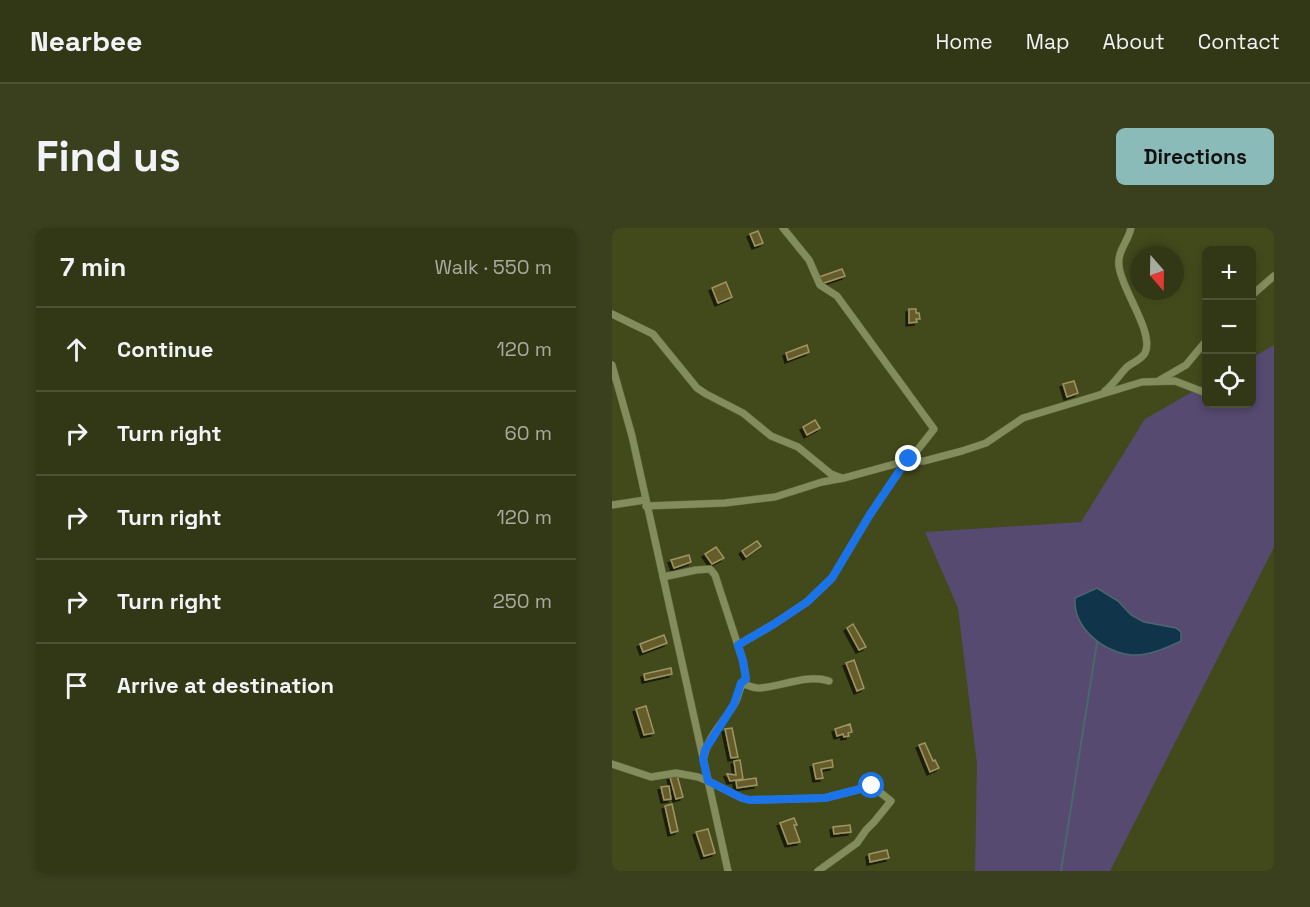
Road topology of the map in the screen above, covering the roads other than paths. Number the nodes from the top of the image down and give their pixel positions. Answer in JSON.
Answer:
{"nodes":[{"id":1,"x":783,"y":228,"type":"edge"},
{"id":2,"x":1131,"y":228,"type":"edge"},
{"id":3,"x":1274,"y":276,"type":"edge"},
{"id":4,"x":1256,"y":291,"type":"edge"},
{"id":5,"x":612,"y":314,"type":"edge"},
{"id":6,"x":1202,"y":346,"type":"edge"},
{"id":7,"x":612,"y":365,"type":"edge"},
{"id":8,"x":1158,"y":382,"type":"junction"},
{"id":9,"x":1202,"y":391,"type":"edge"},
{"id":10,"x":1102,"y":394,"type":"junction"},
{"id":11,"x":906,"y":461,"type":"junction"},
{"id":12,"x":844,"y":478,"type":"junction"},
{"id":13,"x":645,"y":503,"type":"junction"},
{"id":14,"x":612,"y":505,"type":"edge"},
{"id":15,"x":663,"y":577,"type":"junction"},
{"id":16,"x":738,"y":645,"type":"junction"},
{"id":17,"x":829,"y":681,"type":"dead end"},
{"id":18,"x":741,"y":683,"type":"junction"},
{"id":19,"x":703,"y":759,"type":"junction"},
{"id":20,"x":612,"y":764,"type":"edge"},
{"id":21,"x":708,"y":781,"type":"junction"},
{"id":22,"x":728,"y":871,"type":"edge"},
{"id":23,"x":818,"y":871,"type":"edge"}],
"edges":[{"from":1,"to":11,"type":"street"},
{"from":2,"to":10,"type":"street"},
{"from":3,"to":4,"type":"street"},
{"from":5,"to":12,"type":"street"},
{"from":6,"to":8,"type":"street"},
{"from":7,"to":13,"type":"street"},
{"from":8,"to":9,"type":"street"},
{"from":8,"to":10,"type":"street"},
{"from":10,"to":11,"type":"street"},
{"from":11,"to":12,"type":"street"},
{"from":11,"to":16,"type":"street"},
{"from":12,"to":13,"type":"street"},
{"from":13,"to":14,"type":"street"},
{"from":13,"to":15,"type":"street"},
{"from":15,"to":16,"type":"street"},
{"from":15,"to":19,"type":"street"},
{"from":16,"to":18,"type":"street"},
{"from":17,"to":18,"type":"street"},
{"from":18,"to":19,"type":"street"},
{"from":19,"to":21,"type":"street"},
{"from":20,"to":21,"type":"street"},
{"from":21,"to":22,"type":"street"},
{"from":21,"to":23,"type":"street"}]}
